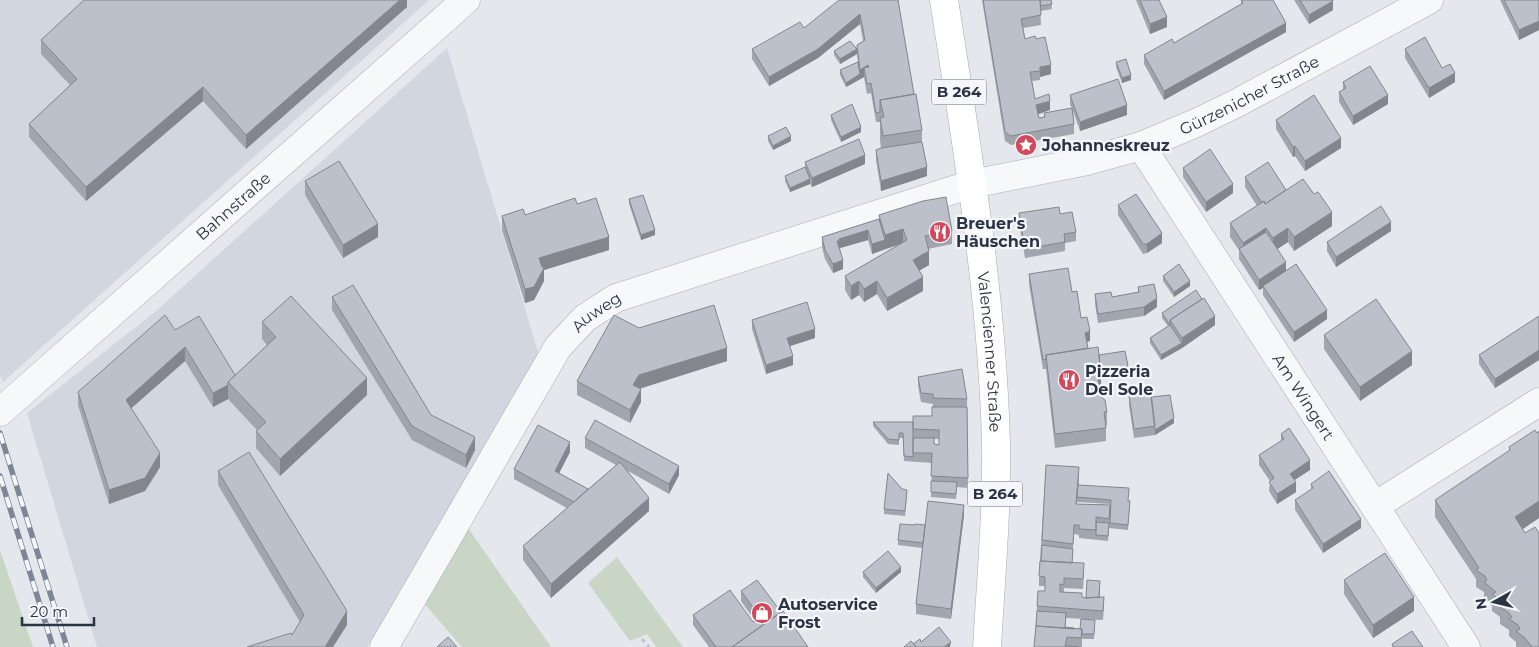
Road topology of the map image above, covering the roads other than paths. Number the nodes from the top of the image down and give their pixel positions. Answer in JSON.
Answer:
{"nodes":[{"id":1,"x":466,"y":0,"type":"edge"},
{"id":2,"x":944,"y":0,"type":"edge"},
{"id":3,"x":1429,"y":0,"type":"edge"},
{"id":4,"x":1141,"y":146,"type":"junction"},
{"id":5,"x":972,"y":184,"type":"junction"},
{"id":6,"x":1539,"y":402,"type":"edge"},
{"id":7,"x":0,"y":412,"type":"edge"},
{"id":8,"x":1375,"y":506,"type":"junction"},
{"id":9,"x":384,"y":647,"type":"edge"},
{"id":10,"x":987,"y":647,"type":"edge"},
{"id":11,"x":1466,"y":647,"type":"edge"}],
"edges":[{"from":1,"to":7,"type":"street","name":"Bahnstraße"},
{"from":2,"to":5,"type":"main road","name":"Valencienner Straße","number":"B 264"},
{"from":3,"to":4,"type":"street","name":"Gürzenicher Straße"},
{"from":4,"to":5,"type":"street","name":"Gürzenicher Straße"},
{"from":4,"to":8,"type":"street","name":"Am Wingert"},
{"from":5,"to":9,"type":"street","name":"Auweg"},
{"from":5,"to":10,"type":"main road","name":"Valencienner Straße","number":"B 264"},
{"from":6,"to":8,"type":"street"},
{"from":8,"to":11,"type":"street","name":"Am Wingert"}]}
